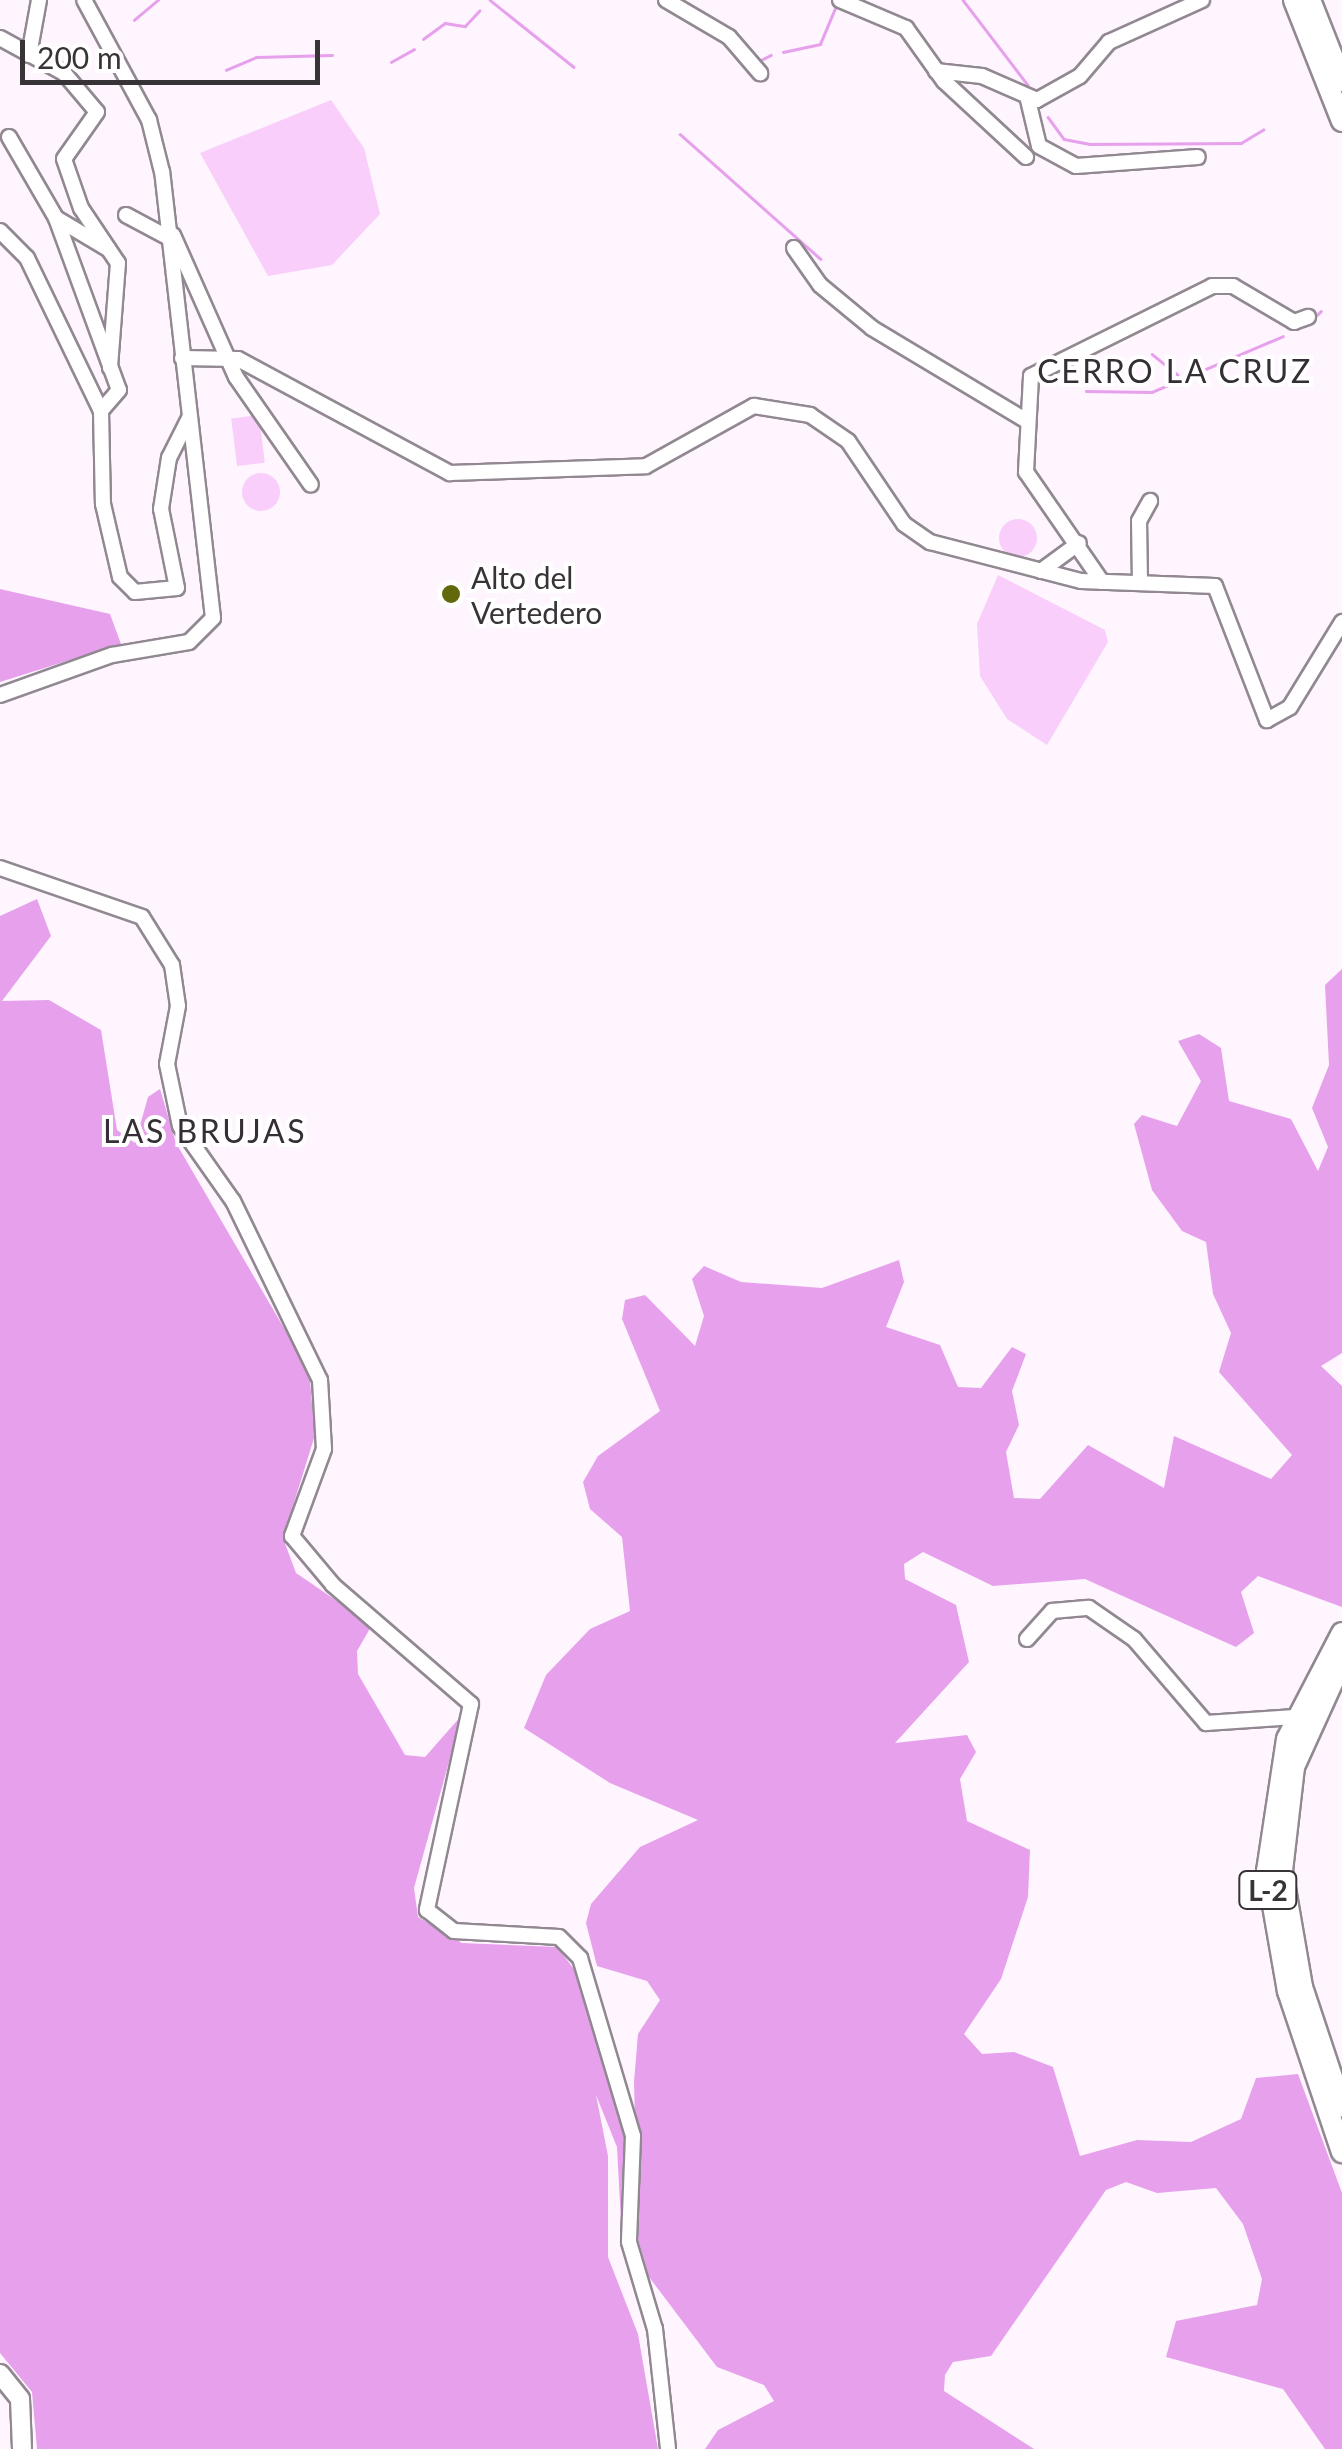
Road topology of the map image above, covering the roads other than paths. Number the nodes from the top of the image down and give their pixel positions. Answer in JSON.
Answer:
{"nodes":[{"id":1,"x":39,"y":0,"type":"edge"},
{"id":2,"x":84,"y":0,"type":"edge"},
{"id":3,"x":666,"y":0,"type":"edge"},
{"id":4,"x":840,"y":0,"type":"edge"},
{"id":5,"x":1202,"y":0,"type":"edge"},
{"id":6,"x":1294,"y":0,"type":"edge"},
{"id":7,"x":1310,"y":0,"type":"edge"},
{"id":8,"x":0,"y":38,"type":"edge"},
{"id":9,"x":29,"y":55,"type":"junction"},
{"id":10,"x":936,"y":71,"type":"junction"},
{"id":11,"x":760,"y":73,"type":"dead end"},
{"id":12,"x":1342,"y":81,"type":"edge"},
{"id":13,"x":1028,"y":100,"type":"junction"},
{"id":14,"x":1342,"y":120,"type":"edge"},
{"id":15,"x":9,"y":137,"type":"dead end"},
{"id":16,"x":1026,"y":157,"type":"dead end"},
{"id":17,"x":1198,"y":157,"type":"dead end"},
{"id":18,"x":126,"y":215,"type":"dead end"},
{"id":19,"x":56,"y":218,"type":"junction"},
{"id":20,"x":0,"y":231,"type":"edge"},
{"id":21,"x":168,"y":232,"type":"junction"},
{"id":22,"x":794,"y":248,"type":"dead end"},
{"id":23,"x":113,"y":252,"type":"junction"},
{"id":24,"x":1308,"y":317,"type":"dead end"},
{"id":25,"x":224,"y":353,"type":"junction"},
{"id":26,"x":182,"y":358,"type":"junction"},
{"id":27,"x":110,"y":368,"type":"junction"},
{"id":28,"x":101,"y":411,"type":"junction"},
{"id":29,"x":189,"y":418,"type":"junction"},
{"id":30,"x":1027,"y":421,"type":"junction"},
{"id":31,"x":311,"y":485,"type":"dead end"},
{"id":32,"x":1150,"y":501,"type":"dead end"},
{"id":33,"x":1079,"y":543,"type":"junction"},
{"id":34,"x":1041,"y":572,"type":"junction"},
{"id":35,"x":1102,"y":582,"type":"junction"},
{"id":36,"x":1140,"y":584,"type":"junction"},
{"id":37,"x":1342,"y":622,"type":"edge"},
{"id":38,"x":0,"y":694,"type":"edge"},
{"id":39,"x":0,"y":868,"type":"edge"},
{"id":40,"x":1342,"y":1634,"type":"edge"},
{"id":41,"x":1027,"y":1639,"type":"dead end"},
{"id":42,"x":1342,"y":1661,"type":"edge"},
{"id":43,"x":1296,"y":1717,"type":"junction"},
{"id":44,"x":1342,"y":2107,"type":"edge"},
{"id":45,"x":1342,"y":2152,"type":"edge"},
{"id":46,"x":0,"y":2374,"type":"edge"},
{"id":47,"x":22,"y":2449,"type":"edge"},
{"id":48,"x":668,"y":2449,"type":"edge"}],
"edges":[{"from":1,"to":9,"type":"street"},
{"from":2,"to":21,"type":"street"},
{"from":3,"to":11,"type":"street"},
{"from":4,"to":10,"type":"street"},
{"from":5,"to":13,"type":"street"},
{"from":6,"to":14,"type":"highway"},
{"from":7,"to":12,"type":"highway"},
{"from":8,"to":9,"type":"street"},
{"from":9,"to":23,"type":"street"},
{"from":10,"to":13,"type":"street"},
{"from":10,"to":16,"type":"street"},
{"from":13,"to":17,"type":"street"},
{"from":15,"to":19,"type":"street"},
{"from":18,"to":21,"type":"street"},
{"from":19,"to":23,"type":"street"},
{"from":19,"to":27,"type":"street"},
{"from":20,"to":28,"type":"street"},
{"from":21,"to":25,"type":"street"},
{"from":21,"to":26,"type":"street"},
{"from":22,"to":30,"type":"street"},
{"from":23,"to":27,"type":"street"},
{"from":24,"to":30,"type":"street"},
{"from":25,"to":26,"type":"street"},
{"from":25,"to":31,"type":"street"},
{"from":25,"to":34,"type":"street"},
{"from":26,"to":29,"type":"street"},
{"from":27,"to":28,"type":"street"},
{"from":28,"to":29,"type":"street"},
{"from":29,"to":38,"type":"street"},
{"from":30,"to":33,"type":"street"},
{"from":32,"to":36,"type":"street"},
{"from":33,"to":34,"type":"street"},
{"from":33,"to":35,"type":"street"},
{"from":34,"to":35,"type":"street"},
{"from":35,"to":36,"type":"street"},
{"from":36,"to":37,"type":"street"},
{"from":39,"to":48,"type":"street"},
{"from":40,"to":43,"type":"highway","number":"L-2"},
{"from":41,"to":43,"type":"street"},
{"from":42,"to":44,"type":"highway","number":"L-2"},
{"from":43,"to":45,"type":"highway","number":"L-2"},
{"from":46,"to":47,"type":"main road"}]}
